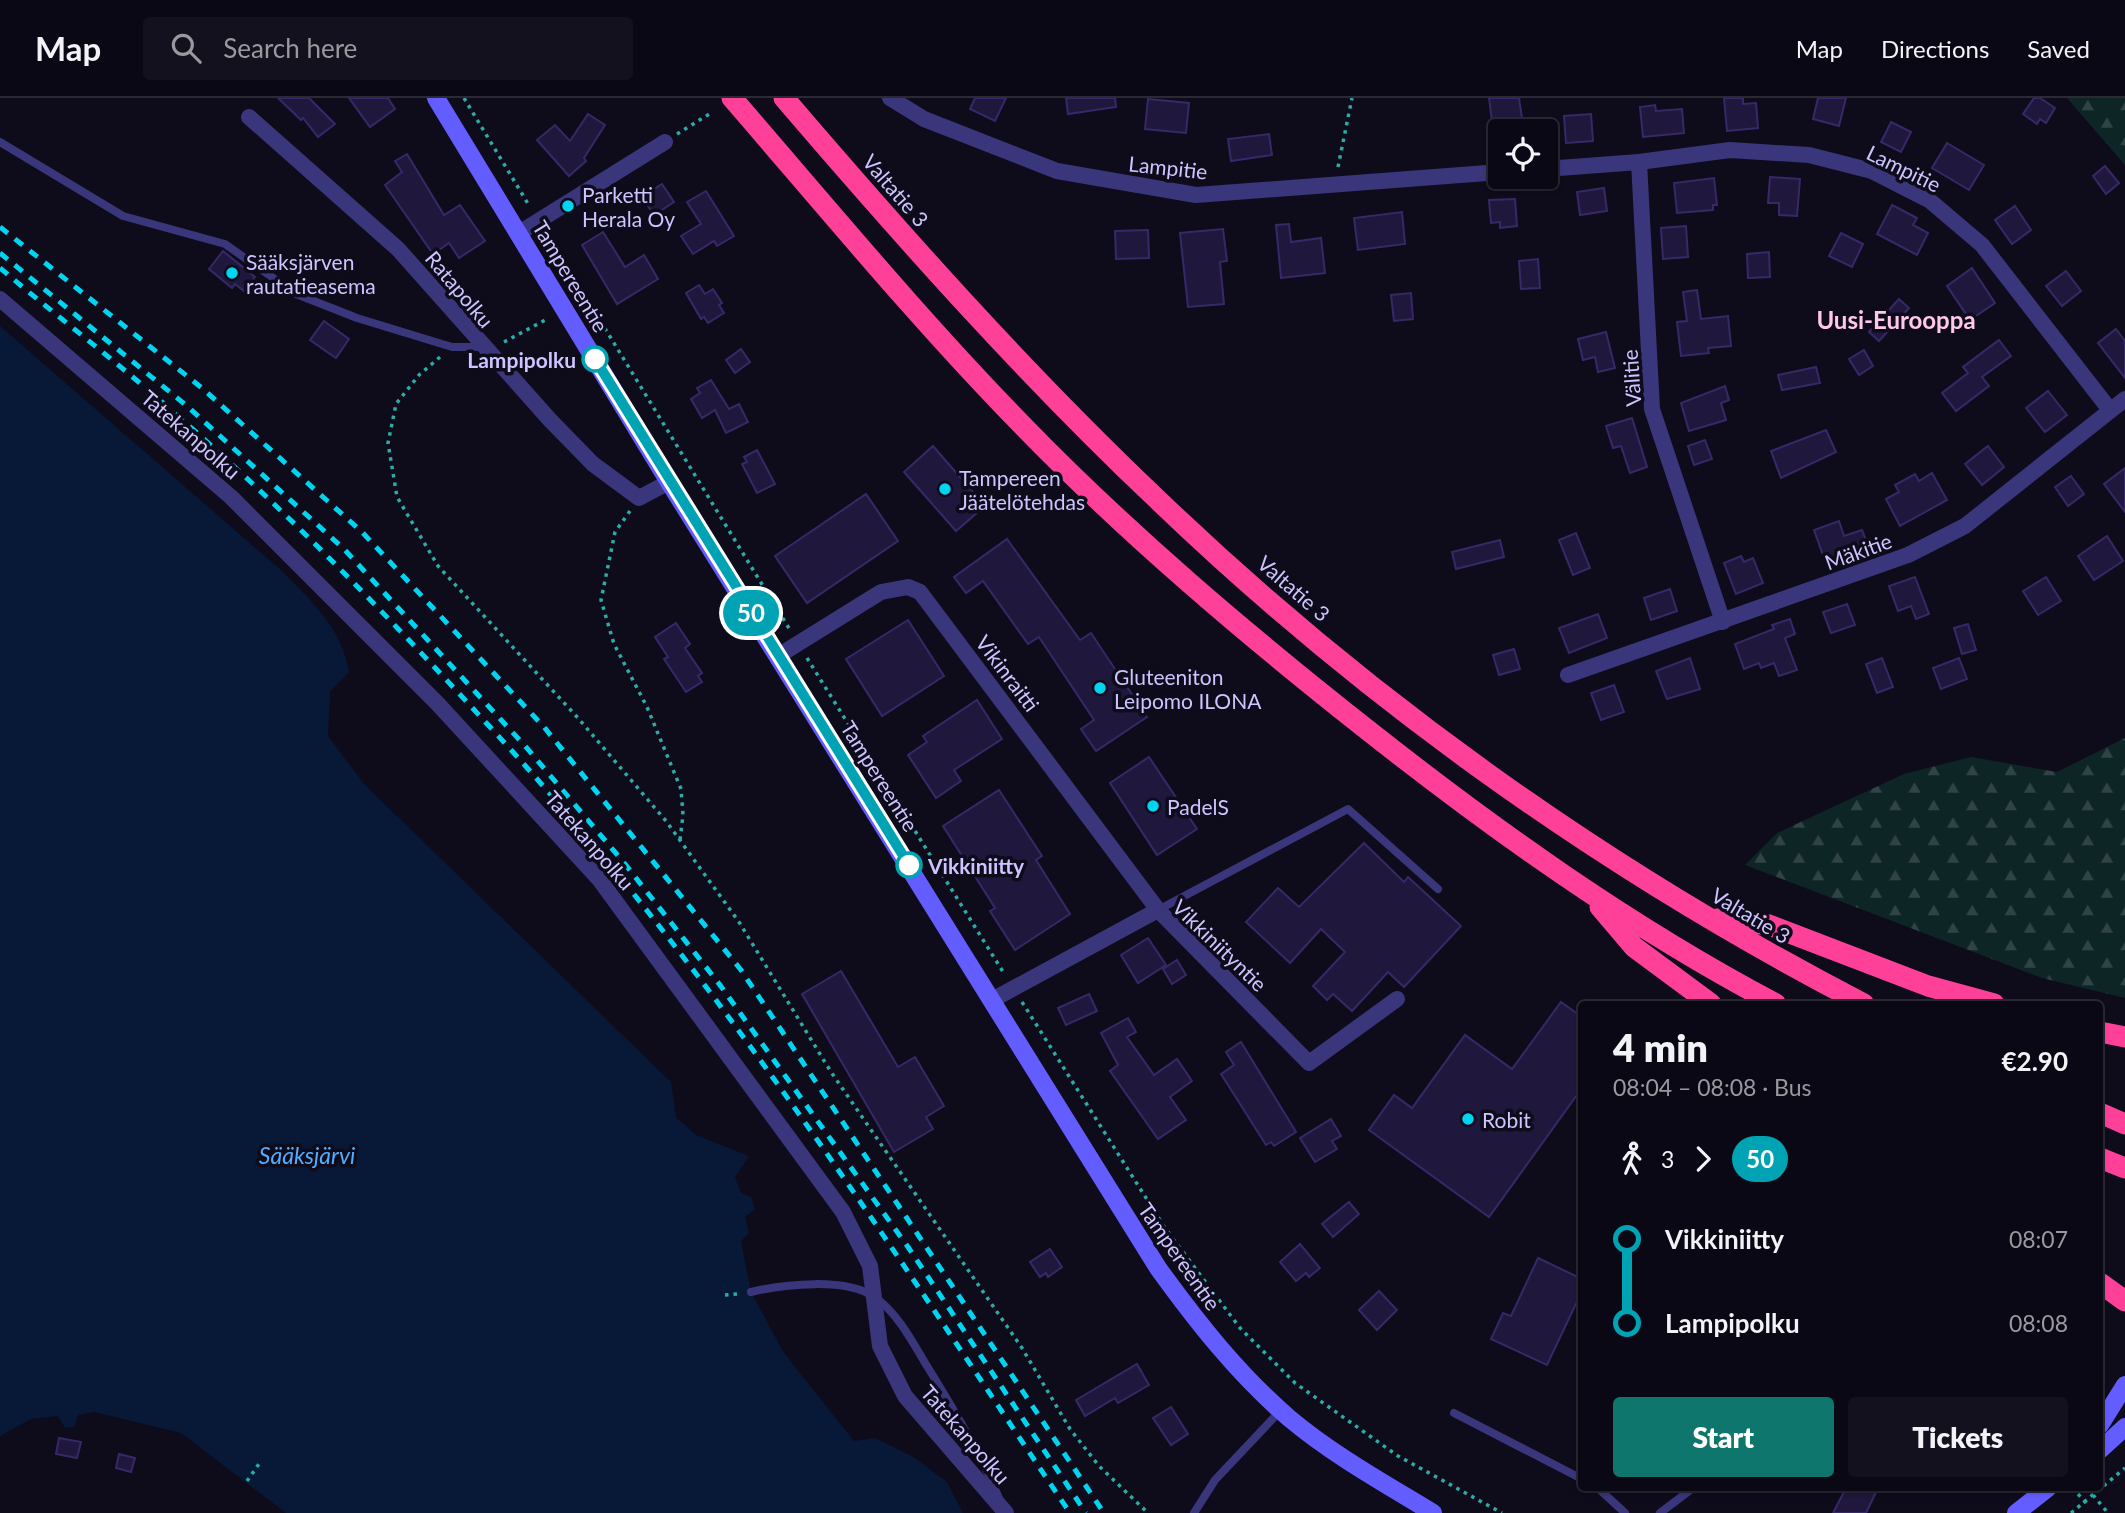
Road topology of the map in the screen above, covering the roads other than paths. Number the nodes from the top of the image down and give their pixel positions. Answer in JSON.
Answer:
{"nodes":[{"id":1,"x":436,"y":98,"type":"edge"},
{"id":2,"x":732,"y":98,"type":"edge"},
{"id":3,"x":784,"y":98,"type":"edge"},
{"id":4,"x":890,"y":98,"type":"edge"},
{"id":5,"x":248,"y":117,"type":"dead end"},
{"id":6,"x":0,"y":142,"type":"edge"},
{"id":7,"x":665,"y":142,"type":"road end"},
{"id":8,"x":1639,"y":162,"type":"junction"},
{"id":9,"x":1558,"y":168,"type":"edge"},
{"id":10,"x":1488,"y":173,"type":"edge"},
{"id":11,"x":519,"y":233,"type":"junction"},
{"id":12,"x":0,"y":299,"type":"edge"},
{"id":13,"x":482,"y":347,"type":"junction"},
{"id":14,"x":2125,"y":399,"type":"edge"},
{"id":15,"x":2110,"y":410,"type":"junction"},
{"id":16,"x":669,"y":482,"type":"junction"},
{"id":17,"x":1723,"y":622,"type":"junction"},
{"id":18,"x":778,"y":656,"type":"junction"},
{"id":19,"x":1568,"y":675,"type":"dead end"},
{"id":20,"x":1438,"y":889,"type":"dead end"},
{"id":21,"x":1589,"y":894,"type":"junction"},
{"id":22,"x":1158,"y":910,"type":"junction"},
{"id":23,"x":1708,"y":918,"type":"junction"},
{"id":24,"x":1397,"y":999,"type":"dead end"},
{"id":25,"x":992,"y":1000,"type":"junction"},
{"id":26,"x":1707,"y":1001,"type":"edge"},
{"id":27,"x":1771,"y":1001,"type":"edge"},
{"id":28,"x":1859,"y":1001,"type":"edge"},
{"id":29,"x":1983,"y":1001,"type":"edge"},
{"id":30,"x":2103,"y":1033,"type":"edge"},
{"id":31,"x":2125,"y":1037,"type":"edge"},
{"id":32,"x":2103,"y":1114,"type":"edge"},
{"id":33,"x":2125,"y":1124,"type":"edge"},
{"id":34,"x":2103,"y":1159,"type":"edge"},
{"id":35,"x":2125,"y":1168,"type":"edge"},
{"id":36,"x":2103,"y":1285,"type":"edge"},
{"id":37,"x":751,"y":1292,"type":"dead end"},
{"id":38,"x":875,"y":1297,"type":"junction"},
{"id":39,"x":2125,"y":1301,"type":"edge"},
{"id":40,"x":2125,"y":1385,"type":"edge"},
{"id":41,"x":1281,"y":1410,"type":"junction"},
{"id":42,"x":1454,"y":1413,"type":"dead end"},
{"id":43,"x":2103,"y":1419,"type":"edge"},
{"id":44,"x":2125,"y":1427,"type":"edge"},
{"id":45,"x":2103,"y":1447,"type":"edge"},
{"id":46,"x":1578,"y":1477,"type":"edge"},
{"id":47,"x":1601,"y":1491,"type":"edge"},
{"id":48,"x":1689,"y":1491,"type":"edge"},
{"id":49,"x":2044,"y":1491,"type":"edge"},
{"id":50,"x":1006,"y":1513,"type":"edge"},
{"id":51,"x":1194,"y":1513,"type":"edge"},
{"id":52,"x":1433,"y":1513,"type":"edge"},
{"id":53,"x":1625,"y":1513,"type":"edge"},
{"id":54,"x":1660,"y":1513,"type":"edge"},
{"id":55,"x":2016,"y":1513,"type":"edge"}],
"edges":[{"from":1,"to":11,"type":"main road","name":"Tampereentie"},
{"from":2,"to":21,"type":"highway"},
{"from":3,"to":23,"type":"highway","name":"Valtatie 3"},
{"from":4,"to":10,"type":"street","name":"Lampitie"},
{"from":5,"to":13,"type":"street","name":"Ratapolku"},
{"from":6,"to":13,"type":"lane"},
{"from":7,"to":11,"type":"street"},
{"from":8,"to":9,"type":"street","name":"Lampitie"},
{"from":8,"to":15,"type":"street","name":"Lampitie"},
{"from":8,"to":17,"type":"street","name":"Välitie"},
{"from":11,"to":16,"type":"main road","name":"Tampereentie"},
{"from":12,"to":38,"type":"street","name":"Tatekanpolku"},
{"from":13,"to":16,"type":"street","name":"Ratapolku"},
{"from":14,"to":15,"type":"street","name":"Mäkitie"},
{"from":15,"to":17,"type":"street","name":"Mäkitie"},
{"from":16,"to":18,"type":"main road","name":"Tampereentie"},
{"from":17,"to":19,"type":"street","name":"Mäkitie"},
{"from":18,"to":22,"type":"street","name":"Vikinraitti"},
{"from":18,"to":25,"type":"main road","name":"Tampereentie"},
{"from":20,"to":22,"type":"lane"},
{"from":21,"to":26,"type":"highway"},
{"from":21,"to":27,"type":"highway"},
{"from":22,"to":24,"type":"street","name":"Vikkiniityntie"},
{"from":22,"to":25,"type":"street","name":"Vikkiniityntie"},
{"from":23,"to":28,"type":"highway","name":"Valtatie 3"},
{"from":23,"to":29,"type":"highway"},
{"from":25,"to":41,"type":"main road","name":"Tampereentie"},
{"from":30,"to":31,"type":"highway"},
{"from":32,"to":33,"type":"highway"},
{"from":34,"to":35,"type":"highway"},
{"from":36,"to":39,"type":"highway"},
{"from":37,"to":38,"type":"lane"},
{"from":38,"to":50,"type":"lane"},
{"from":38,"to":50,"type":"street","name":"Tatekanpolku"},
{"from":40,"to":43,"type":"main road"},
{"from":41,"to":51,"type":"lane"},
{"from":41,"to":52,"type":"main road","name":"Tampereentie"},
{"from":42,"to":46,"type":"lane"},
{"from":44,"to":45,"type":"main road"},
{"from":47,"to":53,"type":"lane"},
{"from":48,"to":54,"type":"lane"},
{"from":49,"to":55,"type":"main road"}]}
